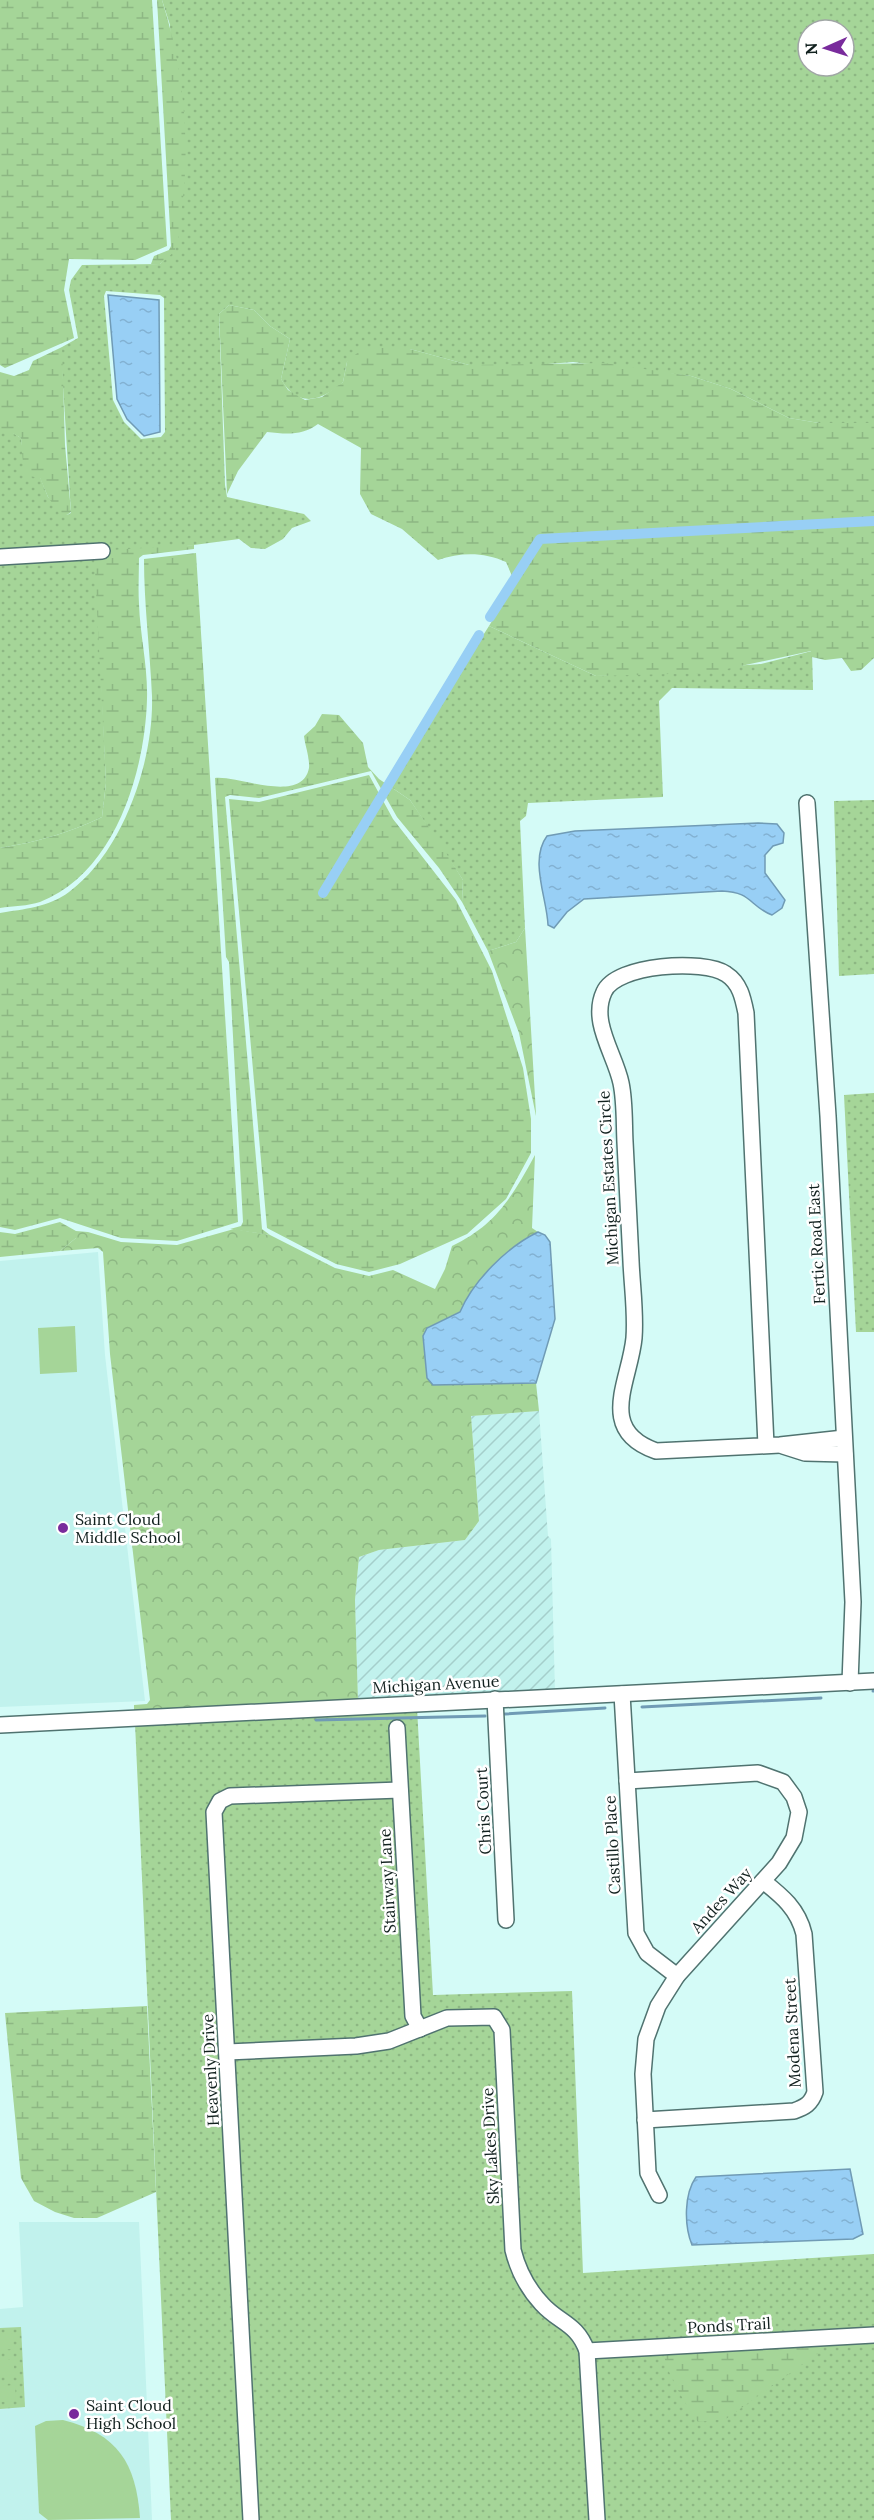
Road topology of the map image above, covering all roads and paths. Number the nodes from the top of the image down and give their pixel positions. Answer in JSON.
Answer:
{"nodes":[{"id":1,"x":102,"y":551,"type":"dead end"},
{"id":2,"x":0,"y":557,"type":"edge"},
{"id":3,"x":807,"y":803,"type":"dead end"},
{"id":4,"x":773,"y":1445,"type":"junction"},
{"id":5,"x":844,"y":1446,"type":"junction"},
{"id":6,"x":874,"y":1681,"type":"edge"},
{"id":7,"x":850,"y":1683,"type":"junction"},
{"id":8,"x":622,"y":1694,"type":"junction"},
{"id":9,"x":495,"y":1699,"type":"junction"},
{"id":10,"x":0,"y":1725,"type":"edge"},
{"id":11,"x":397,"y":1728,"type":"dead end"},
{"id":12,"x":627,"y":1780,"type":"junction"},
{"id":13,"x":400,"y":1790,"type":"junction"},
{"id":14,"x":763,"y":1881,"type":"junction"},
{"id":15,"x":506,"y":1920,"type":"dead end"},
{"id":16,"x":676,"y":1976,"type":"junction"},
{"id":17,"x":420,"y":2029,"type":"junction"},
{"id":18,"x":227,"y":2052,"type":"junction"},
{"id":19,"x":645,"y":2120,"type":"junction"},
{"id":20,"x":659,"y":2195,"type":"dead end"},
{"id":21,"x":874,"y":2335,"type":"edge"},
{"id":22,"x":587,"y":2351,"type":"junction"},
{"id":23,"x":251,"y":2520,"type":"edge"},
{"id":24,"x":597,"y":2520,"type":"edge"}],
"edges":[{"from":1,"to":2,"type":"street"},
{"from":3,"to":5,"type":"street","name":"Fertic Road East"},
{"from":4,"to":4,"type":"street","name":"Michigan Estates Circle"},
{"from":4,"to":5,"type":"street","name":"Michigan Estates Circle"},
{"from":5,"to":7,"type":"street","name":"Fertic Road East"},
{"from":6,"to":7,"type":"street","name":"Michigan Avenue"},
{"from":7,"to":8,"type":"street","name":"Michigan Avenue"},
{"from":8,"to":9,"type":"street","name":"Michigan Avenue"},
{"from":8,"to":12,"type":"street","name":"Castillo Place"},
{"from":9,"to":10,"type":"street","name":"Michigan Avenue"},
{"from":9,"to":15,"type":"street","name":"Chris Court"},
{"from":11,"to":13,"type":"street","name":"Stairway Lane"},
{"from":12,"to":14,"type":"street","name":"Andes Way"},
{"from":12,"to":16,"type":"street","name":"Castillo Place"},
{"from":13,"to":17,"type":"street","name":"Stairway Lane"},
{"from":13,"to":18,"type":"street","name":"Heavenly Drive"},
{"from":14,"to":16,"type":"street","name":"Andes Way"},
{"from":14,"to":19,"type":"street","name":"Modena Street"},
{"from":16,"to":19,"type":"street","name":"Andes Way"},
{"from":17,"to":18,"type":"street","name":"Sky Lakes Drive"},
{"from":17,"to":22,"type":"street","name":"Sky Lakes Drive"},
{"from":18,"to":23,"type":"street","name":"Heavenly Drive"},
{"from":19,"to":20,"type":"street","name":"Andes Way"},
{"from":21,"to":22,"type":"street","name":"Ponds Trail"},
{"from":22,"to":24,"type":"street","name":"Sky Lakes Drive"}]}
